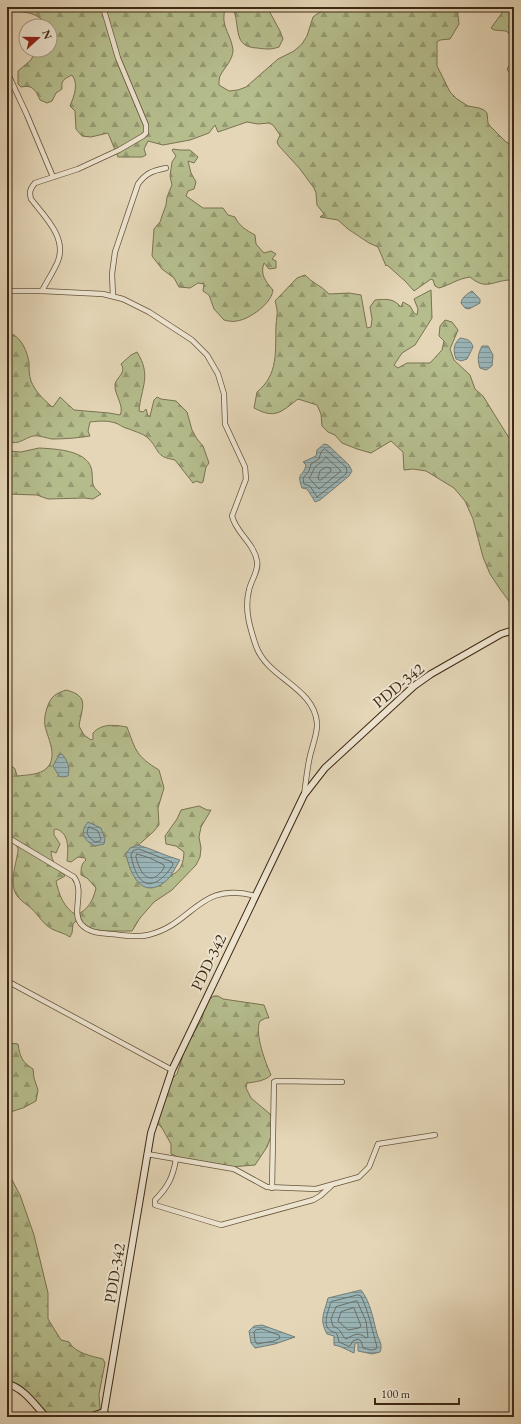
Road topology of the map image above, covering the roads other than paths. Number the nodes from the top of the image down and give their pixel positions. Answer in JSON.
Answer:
{"nodes":[{"id":1,"x":103,"y":7,"type":"edge"},
{"id":2,"x":510,"y":69,"type":"dead end"},
{"id":3,"x":7,"y":72,"type":"edge"},
{"id":4,"x":514,"y":73,"type":"edge"},
{"id":5,"x":166,"y":168,"type":"dead end"},
{"id":6,"x":53,"y":177,"type":"junction"},
{"id":7,"x":7,"y":291,"type":"edge"},
{"id":8,"x":42,"y":291,"type":"junction"},
{"id":9,"x":113,"y":296,"type":"junction"},
{"id":10,"x":514,"y":630,"type":"edge"},
{"id":11,"x":304,"y":795,"type":"junction"},
{"id":12,"x":7,"y":837,"type":"edge"},
{"id":13,"x":255,"y":896,"type":"junction"},
{"id":14,"x":7,"y":981,"type":"edge"},
{"id":15,"x":172,"y":1070,"type":"junction"},
{"id":16,"x":342,"y":1082,"type":"dead end"},
{"id":17,"x":435,"y":1135,"type":"dead end"},
{"id":18,"x":147,"y":1154,"type":"junction"},
{"id":19,"x":176,"y":1159,"type":"junction"},
{"id":20,"x":332,"y":1185,"type":"junction"},
{"id":21,"x":272,"y":1188,"type":"junction"},
{"id":22,"x":7,"y":1384,"type":"edge"},
{"id":23,"x":106,"y":1415,"type":"edge"},
{"id":24,"x":46,"y":1417,"type":"edge"},
{"id":25,"x":89,"y":1417,"type":"edge"}],
"edges":[{"from":1,"to":6,"type":"street"},
{"from":2,"to":4,"type":"street"},
{"from":3,"to":6,"type":"street"},
{"from":5,"to":9,"type":"street"},
{"from":6,"to":8,"type":"street"},
{"from":7,"to":8,"type":"street"},
{"from":8,"to":9,"type":"street"},
{"from":9,"to":11,"type":"street"},
{"from":10,"to":11,"type":"street","name":"PDD-342","number":"PDD-342"},
{"from":11,"to":13,"type":"street","name":"PDD-342","number":"PDD-342"},
{"from":12,"to":13,"type":"street"},
{"from":13,"to":15,"type":"street","name":"PDD-342","number":"PDD-342"},
{"from":14,"to":15,"type":"street"},
{"from":15,"to":18,"type":"street","name":"PDD-342","number":"PDD-342"},
{"from":16,"to":21,"type":"street"},
{"from":17,"to":20,"type":"street"},
{"from":18,"to":19,"type":"street"},
{"from":18,"to":23,"type":"street","name":"PDD-342","number":"PDD-342"},
{"from":19,"to":20,"type":"street"},
{"from":19,"to":21,"type":"street"},
{"from":20,"to":21,"type":"street"},
{"from":22,"to":24,"type":"street"},
{"from":23,"to":25,"type":"street"}]}
